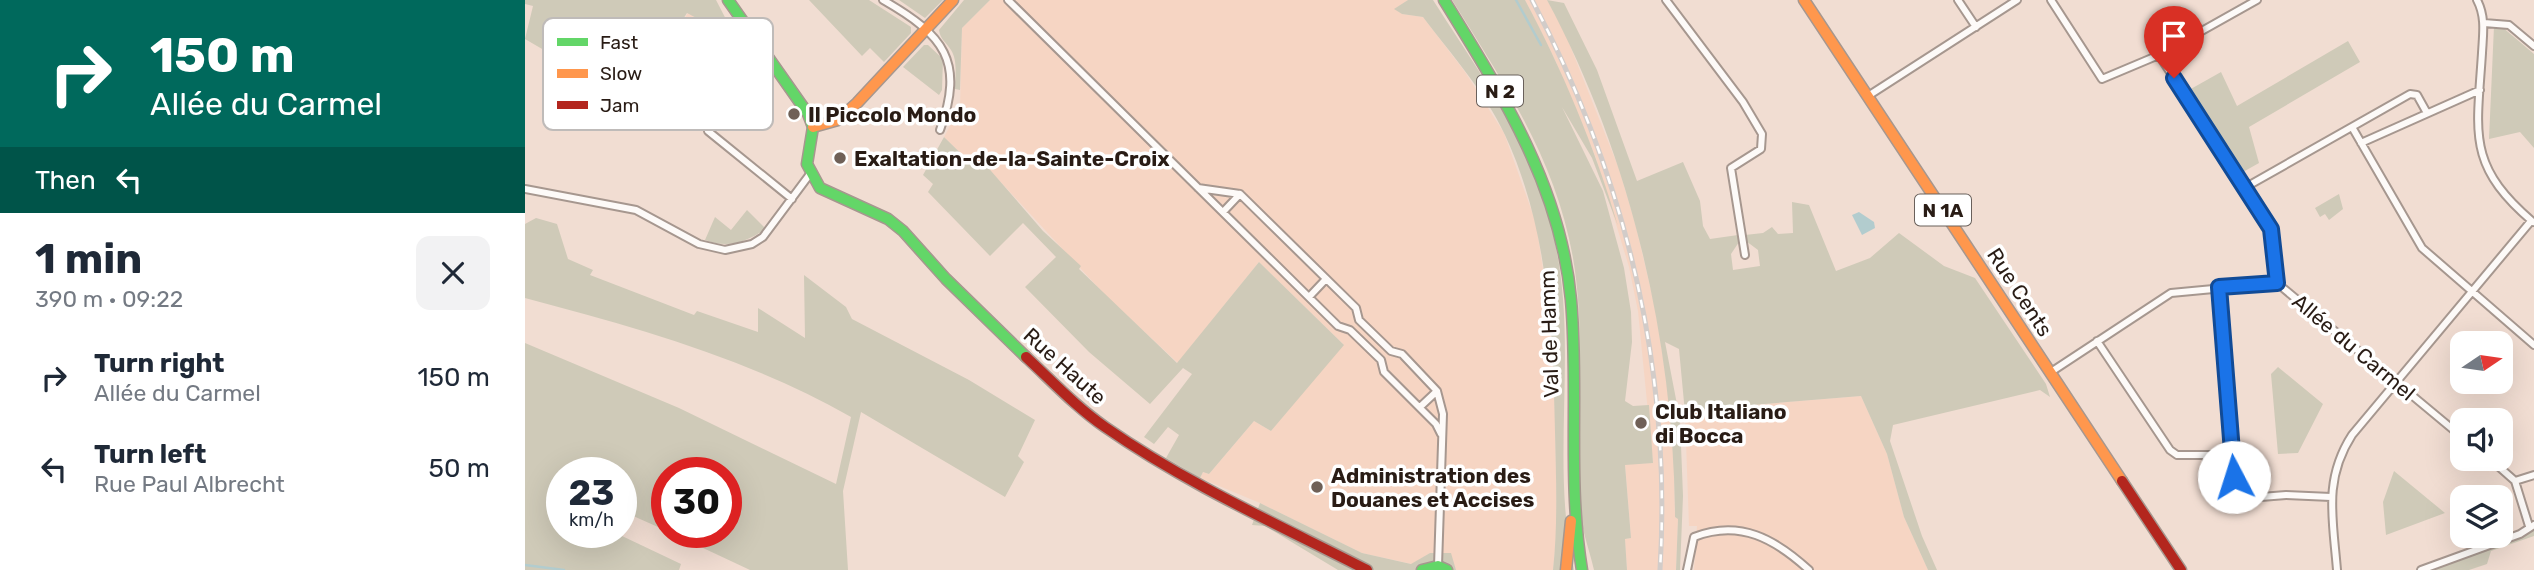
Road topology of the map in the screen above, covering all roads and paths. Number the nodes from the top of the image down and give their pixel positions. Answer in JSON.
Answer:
{"nodes":[{"id":1,"x":728,"y":0,"type":"edge"},
{"id":2,"x":883,"y":0,"type":"edge"},
{"id":3,"x":953,"y":0,"type":"edge"},
{"id":4,"x":1008,"y":0,"type":"edge"},
{"id":5,"x":1444,"y":0,"type":"edge"},
{"id":6,"x":1666,"y":0,"type":"edge"},
{"id":7,"x":1804,"y":0,"type":"edge"},
{"id":8,"x":1958,"y":0,"type":"edge"},
{"id":9,"x":2017,"y":0,"type":"edge"},
{"id":10,"x":2051,"y":0,"type":"edge"},
{"id":11,"x":2257,"y":0,"type":"edge"},
{"id":12,"x":2477,"y":0,"type":"edge"},
{"id":13,"x":740,"y":18,"type":"edge"},
{"id":14,"x":2484,"y":23,"type":"junction"},
{"id":15,"x":1976,"y":27,"type":"junction"},
{"id":16,"x":926,"y":32,"type":"junction"},
{"id":17,"x":2534,"y":46,"type":"edge"},
{"id":18,"x":2159,"y":55,"type":"junction"},
{"id":19,"x":773,"y":67,"type":"edge"},
{"id":20,"x":2480,"y":90,"type":"junction"},
{"id":21,"x":1868,"y":96,"type":"junction"},
{"id":22,"x":2427,"y":114,"type":"junction"},
{"id":23,"x":813,"y":127,"type":"junction"},
{"id":24,"x":2352,"y":127,"type":"junction"},
{"id":25,"x":940,"y":130,"type":"dead end"},
{"id":26,"x":708,"y":131,"type":"dead end"},
{"id":27,"x":2361,"y":143,"type":"junction"},
{"id":28,"x":810,"y":174,"type":"junction"},
{"id":29,"x":2246,"y":187,"type":"junction"},
{"id":30,"x":1198,"y":188,"type":"junction"},
{"id":31,"x":525,"y":189,"type":"edge"},
{"id":32,"x":1240,"y":194,"type":"junction"},
{"id":33,"x":792,"y":200,"type":"junction"},
{"id":34,"x":1223,"y":212,"type":"junction"},
{"id":35,"x":2532,"y":222,"type":"edge"},
{"id":36,"x":1745,"y":255,"type":"dead end"},
{"id":37,"x":1326,"y":279,"type":"junction"},
{"id":38,"x":2277,"y":283,"type":"junction"},
{"id":39,"x":2219,"y":287,"type":"junction"},
{"id":40,"x":2471,"y":293,"type":"junction"},
{"id":41,"x":1309,"y":296,"type":"junction"},
{"id":42,"x":1360,"y":320,"type":"junction"},
{"id":43,"x":1350,"y":330,"type":"junction"},
{"id":44,"x":1374,"y":335,"type":"junction"},
{"id":45,"x":2097,"y":341,"type":"junction"},
{"id":46,"x":1366,"y":345,"type":"junction"},
{"id":47,"x":2534,"y":345,"type":"edge"},
{"id":48,"x":1391,"y":351,"type":"junction"},
{"id":49,"x":1381,"y":360,"type":"junction"},
{"id":50,"x":2050,"y":372,"type":"junction"},
{"id":51,"x":2396,"y":382,"type":"junction"},
{"id":52,"x":1437,"y":391,"type":"junction"},
{"id":53,"x":1420,"y":407,"type":"junction"},
{"id":54,"x":2450,"y":427,"type":"edge"},
{"id":55,"x":1441,"y":435,"type":"junction"},
{"id":56,"x":2232,"y":455,"type":"junction"},
{"id":57,"x":2205,"y":456,"type":"junction"},
{"id":58,"x":2504,"y":471,"type":"edge"},
{"id":59,"x":2534,"y":475,"type":"edge"},
{"id":60,"x":2515,"y":481,"type":"junction"},
{"id":61,"x":2331,"y":496,"type":"junction"},
{"id":62,"x":2236,"y":499,"type":"junction"},
{"id":63,"x":1572,"y":510,"type":"junction"},
{"id":64,"x":2532,"y":526,"type":"edge"},
{"id":65,"x":1443,"y":568,"type":"edge"},
{"id":66,"x":1367,"y":570,"type":"edge"},
{"id":67,"x":1422,"y":570,"type":"edge"},
{"id":68,"x":1566,"y":570,"type":"edge"},
{"id":69,"x":1582,"y":570,"type":"edge"},
{"id":70,"x":1687,"y":570,"type":"edge"},
{"id":71,"x":1809,"y":570,"type":"edge"},
{"id":72,"x":2181,"y":570,"type":"edge"},
{"id":73,"x":2337,"y":570,"type":"edge"},
{"id":74,"x":2421,"y":570,"type":"edge"}],
"edges":[{"from":1,"to":13,"type":"main road"},
{"from":2,"to":16,"type":"street"},
{"from":3,"to":16,"type":"main road"},
{"from":4,"to":30,"type":"street"},
{"from":5,"to":63,"type":"main road","name":"Val de Hamm","number":"N 2"},
{"from":6,"to":36,"type":"street"},
{"from":7,"to":21,"type":"main road","name":"Rue Cents","number":"N 1A"},
{"from":8,"to":15,"type":"street"},
{"from":9,"to":15,"type":"street"},
{"from":10,"to":18,"type":"street"},
{"from":11,"to":18,"type":"street"},
{"from":12,"to":14,"type":"street"},
{"from":14,"to":17,"type":"street"},
{"from":14,"to":20,"type":"street"},
{"from":15,"to":21,"type":"street"},
{"from":16,"to":23,"type":"main road"},
{"from":16,"to":25,"type":"street"},
{"from":18,"to":29,"type":"street"},
{"from":19,"to":23,"type":"main road"},
{"from":20,"to":22,"type":"street"},
{"from":20,"to":35,"type":"street"},
{"from":21,"to":50,"type":"main road","name":"Rue Cents","number":"N 1A"},
{"from":22,"to":24,"type":"street"},
{"from":22,"to":27,"type":"street"},
{"from":23,"to":28,"type":"main road"},
{"from":24,"to":27,"type":"street"},
{"from":24,"to":29,"type":"street"},
{"from":26,"to":33,"type":"street"},
{"from":27,"to":40,"type":"street"},
{"from":28,"to":33,"type":"street"},
{"from":28,"to":66,"type":"main road","name":"Rue Haute"},
{"from":29,"to":38,"type":"street"},
{"from":30,"to":32,"type":"street"},
{"from":30,"to":34,"type":"street"},
{"from":31,"to":33,"type":"street"},
{"from":32,"to":34,"type":"street"},
{"from":32,"to":37,"type":"street"},
{"from":34,"to":41,"type":"street"},
{"from":35,"to":40,"type":"street"},
{"from":37,"to":41,"type":"street"},
{"from":37,"to":42,"type":"street"},
{"from":38,"to":39,"type":"street","name":"Allée du Carmel"},
{"from":38,"to":51,"type":"street","name":"Allée du Carmel"},
{"from":39,"to":45,"type":"street","name":"Allée du Carmel"},
{"from":39,"to":56,"type":"street"},
{"from":40,"to":47,"type":"street"},
{"from":40,"to":51,"type":"street"},
{"from":41,"to":43,"type":"street"},
{"from":42,"to":43,"type":"street"},
{"from":42,"to":44,"type":"street"},
{"from":43,"to":46,"type":"street"},
{"from":44,"to":46,"type":"street"},
{"from":44,"to":48,"type":"street"},
{"from":45,"to":50,"type":"street","name":"Allée du Carmel"},
{"from":45,"to":57,"type":"street"},
{"from":46,"to":49,"type":"street"},
{"from":48,"to":49,"type":"street"},
{"from":48,"to":52,"type":"street"},
{"from":49,"to":53,"type":"street"},
{"from":50,"to":72,"type":"main road","name":"Rue Cents","number":"N 1A"},
{"from":51,"to":54,"type":"street","name":"Allée du Carmel"},
{"from":51,"to":61,"type":"street"},
{"from":52,"to":53,"type":"street"},
{"from":52,"to":55,"type":"street"},
{"from":53,"to":55,"type":"street"},
{"from":55,"to":65,"type":"street"},
{"from":56,"to":57,"type":"street"},
{"from":56,"to":62,"type":"street"},
{"from":57,"to":62,"type":"street"},
{"from":58,"to":60,"type":"street"},
{"from":59,"to":60,"type":"street"},
{"from":60,"to":64,"type":"street"},
{"from":61,"to":62,"type":"street"},
{"from":61,"to":73,"type":"street"},
{"from":63,"to":68,"type":"main road"},
{"from":63,"to":69,"type":"main road","name":"Val de Hamm","number":"N 2"},
{"from":64,"to":74,"type":"street"},
{"from":65,"to":67,"type":"main road"},
{"from":70,"to":71,"type":"street"}]}
